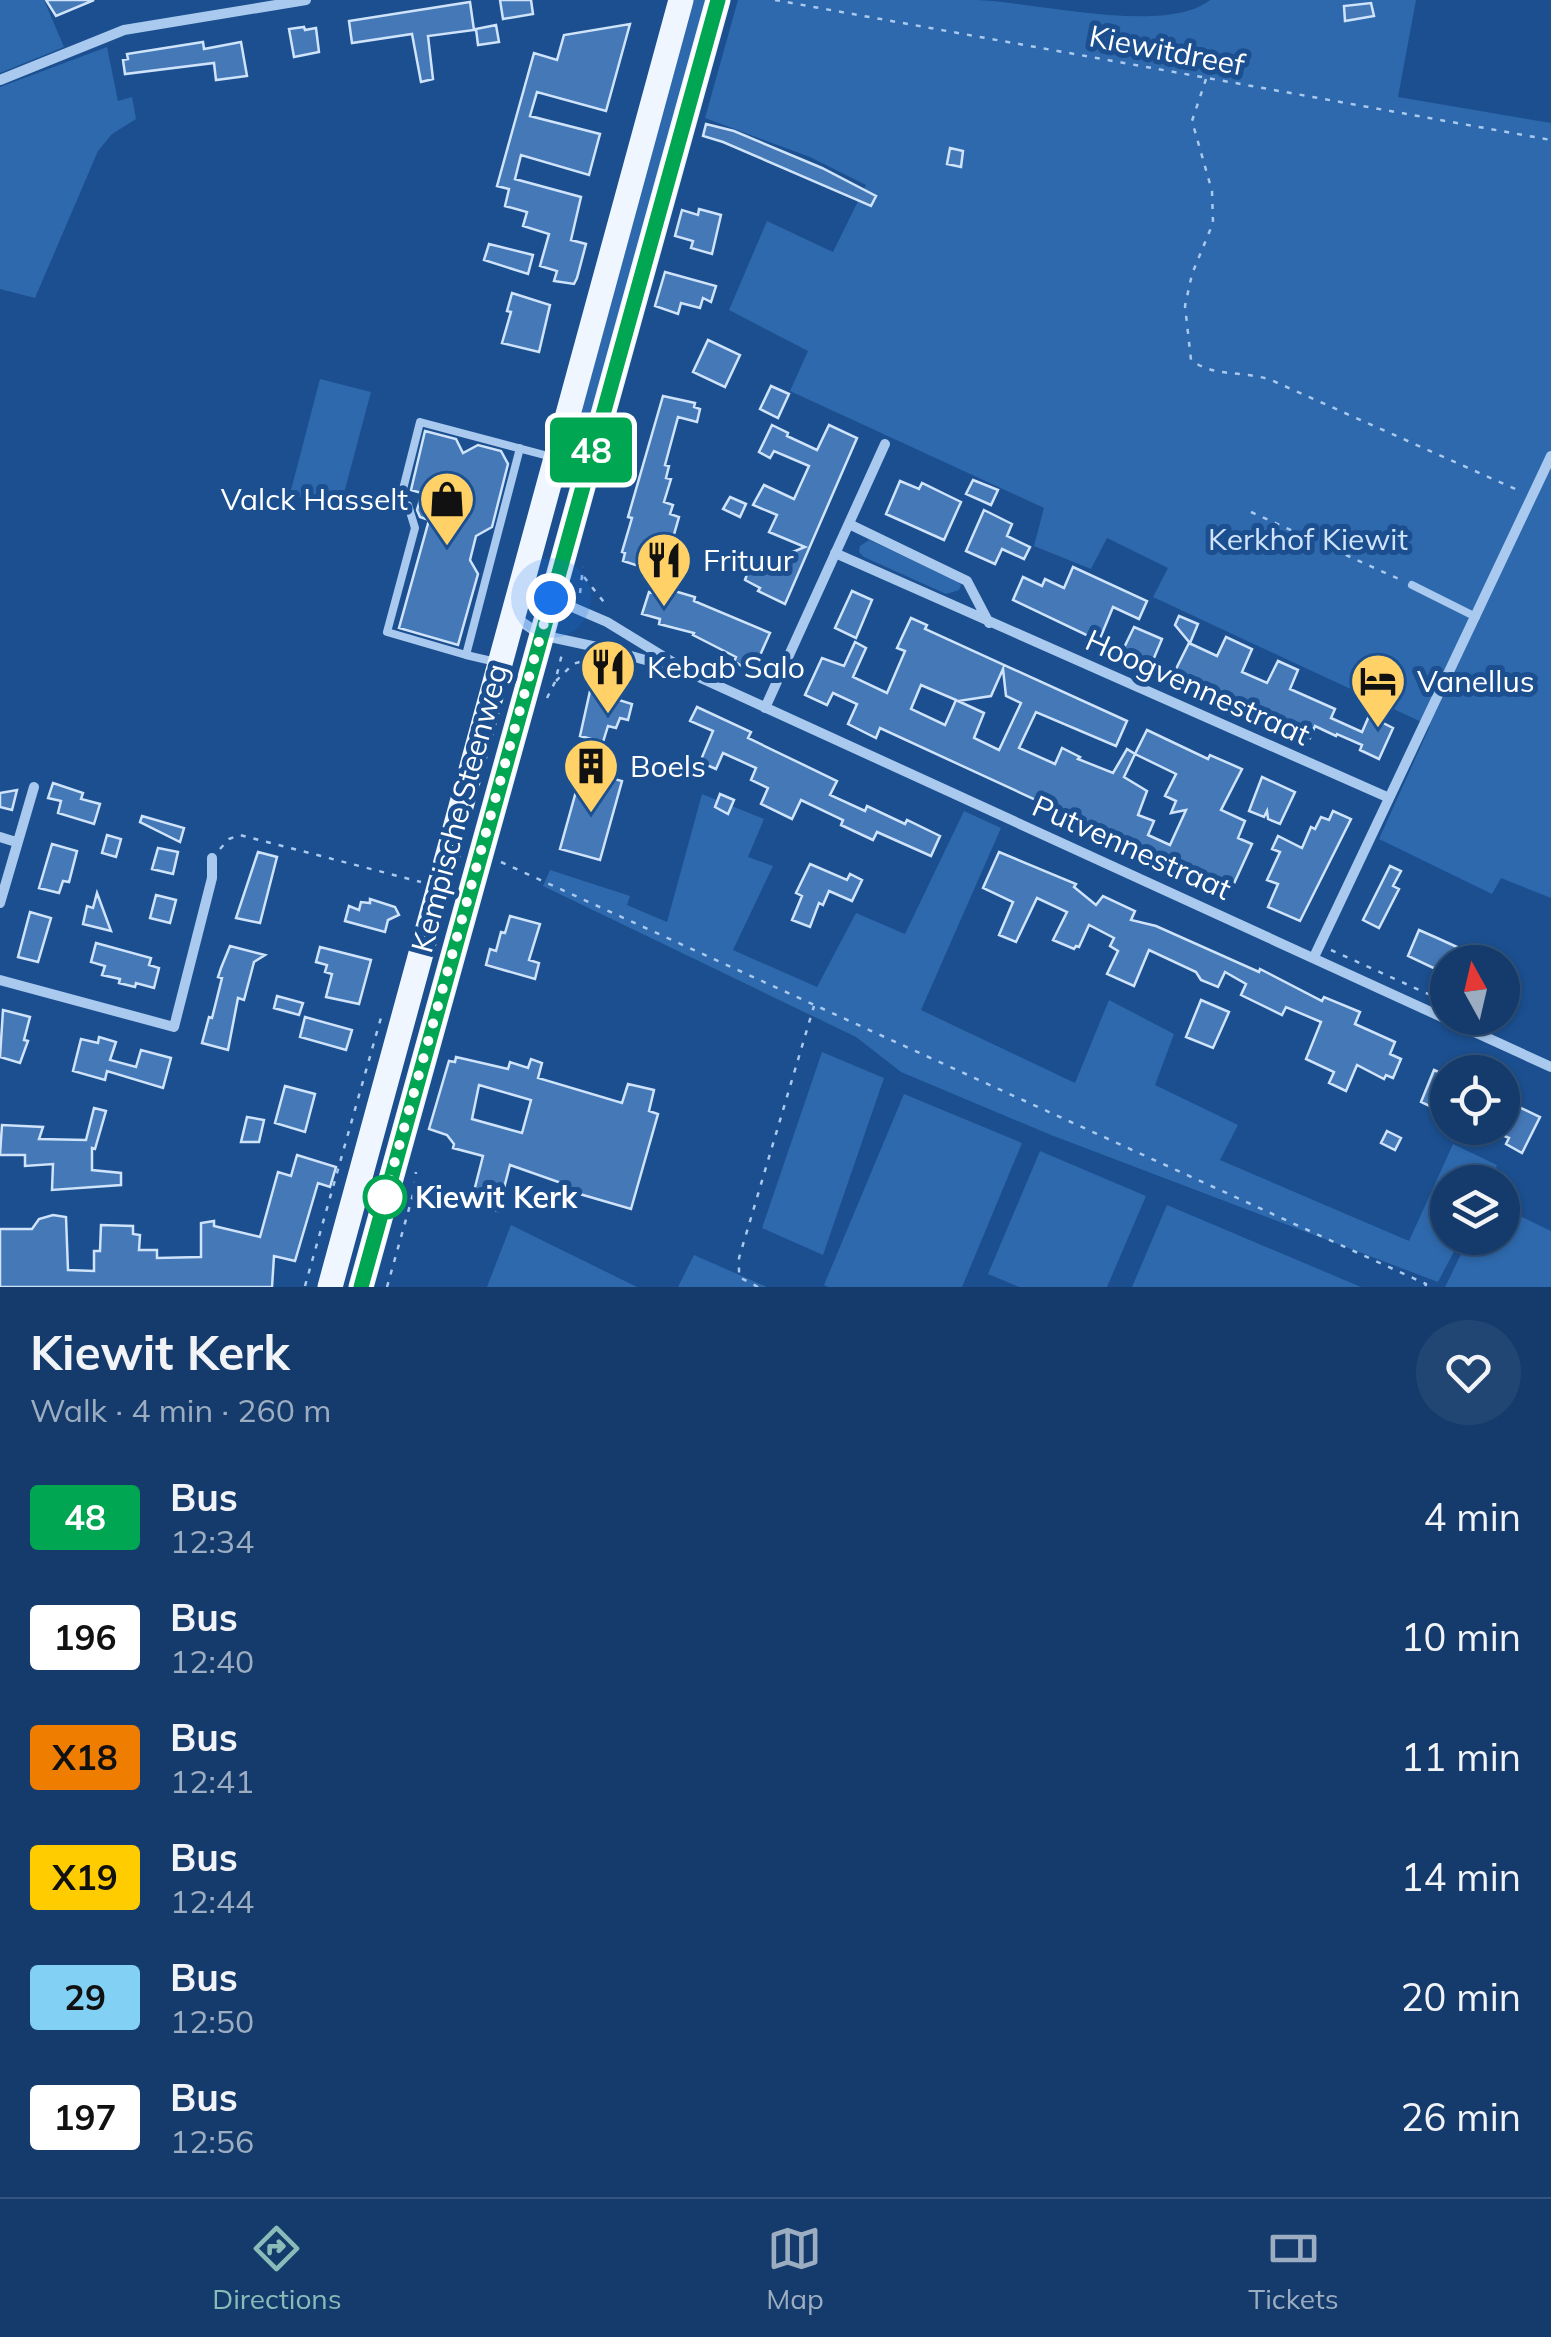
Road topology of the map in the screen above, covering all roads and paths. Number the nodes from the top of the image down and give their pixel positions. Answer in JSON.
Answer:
{"nodes":[{"id":1,"x":306,"y":0,"type":"edge"},
{"id":2,"x":681,"y":0,"type":"edge"},
{"id":3,"x":718,"y":0,"type":"edge"},
{"id":4,"x":776,"y":0,"type":"edge"},
{"id":5,"x":1206,"y":78,"type":"junction"},
{"id":6,"x":0,"y":80,"type":"edge"},
{"id":7,"x":1551,"y":140,"type":"edge"},
{"id":8,"x":885,"y":444,"type":"dead end"},
{"id":9,"x":520,"y":448,"type":"junction"},
{"id":10,"x":1551,"y":456,"type":"edge"},
{"id":11,"x":556,"y":458,"type":"junction"},
{"id":12,"x":1532,"y":497,"type":"junction"},
{"id":13,"x":1252,"y":512,"type":"dead end"},
{"id":14,"x":849,"y":524,"type":"junction"},
{"id":15,"x":835,"y":553,"type":"junction"},
{"id":16,"x":1412,"y":584,"type":"joint"},
{"id":17,"x":551,"y":598,"type":"junction"},
{"id":18,"x":516,"y":606,"type":"junction"},
{"id":19,"x":1476,"y":617,"type":"junction"},
{"id":20,"x":989,"y":623,"type":"junction"},
{"id":21,"x":541,"y":636,"type":"junction"},
{"id":22,"x":466,"y":654,"type":"junction"},
{"id":23,"x":500,"y":663,"type":"junction"},
{"id":24,"x":692,"y":674,"type":"junction"},
{"id":25,"x":765,"y":708,"type":"junction"},
{"id":26,"x":34,"y":787,"type":"dead end"},
{"id":27,"x":1387,"y":797,"type":"junction"},
{"id":28,"x":0,"y":838,"type":"edge"},
{"id":29,"x":16,"y":842,"type":"junction"},
{"id":30,"x":212,"y":858,"type":"joint"},
{"id":31,"x":498,"y":861,"type":"dead end"},
{"id":32,"x":438,"y":886,"type":"junction"},
{"id":33,"x":0,"y":902,"type":"edge"},
{"id":34,"x":1314,"y":957,"type":"junction"},
{"id":35,"x":0,"y":980,"type":"edge"},
{"id":36,"x":815,"y":1004,"type":"junction"},
{"id":37,"x":1551,"y":1067,"type":"edge"},
{"id":38,"x":1425,"y":1286,"type":"edge"},
{"id":39,"x":330,"y":1287,"type":"edge"},
{"id":40,"x":361,"y":1287,"type":"edge"},
{"id":41,"x":758,"y":1287,"type":"edge"}],
"edges":[{"from":1,"to":6,"type":"street"},
{"from":2,"to":11,"type":"main road","name":"Kempische Steenweg"},
{"from":3,"to":17,"type":"main road","name":"Kempische Steenweg"},
{"from":4,"to":5,"type":"path","name":"Kiewitdreef"},
{"from":5,"to":7,"type":"path","name":"Kiewitdreef"},
{"from":5,"to":12,"type":"path"},
{"from":8,"to":14,"type":"street"},
{"from":9,"to":11,"type":"lane"},
{"from":9,"to":22,"type":"lane"},
{"from":9,"to":22,"type":"lane"},
{"from":10,"to":12,"type":"street"},
{"from":11,"to":18,"type":"main road","name":"Kempische Steenweg"},
{"from":12,"to":19,"type":"street"},
{"from":13,"to":16,"type":"path"},
{"from":14,"to":15,"type":"street"},
{"from":14,"to":20,"type":"street"},
{"from":15,"to":20,"type":"street","name":"Hoogvennestraat"},
{"from":15,"to":25,"type":"street"},
{"from":16,"to":19,"type":"lane"},
{"from":17,"to":18,"type":"street","name":"Putvennestraat"},
{"from":17,"to":21,"type":"main road","name":"Kempische Steenweg"},
{"from":17,"to":24,"type":"street","name":"Putvennestraat"},
{"from":18,"to":21,"type":"street","name":"Putvennestraat"},
{"from":18,"to":23,"type":"main road","name":"Kempische Steenweg"},
{"from":19,"to":27,"type":"street"},
{"from":20,"to":27,"type":"street","name":"Hoogvennestraat"},
{"from":21,"to":24,"type":"street","name":"Putvennestraat"},
{"from":21,"to":40,"type":"main road","name":"Kempische Steenweg"},
{"from":22,"to":23,"type":"lane"},
{"from":23,"to":32,"type":"main road","name":"Kempische Steenweg"},
{"from":24,"to":25,"type":"street","name":"Putvennestraat"},
{"from":25,"to":34,"type":"street","name":"Putvennestraat"},
{"from":26,"to":29,"type":"street"},
{"from":27,"to":34,"type":"street"},
{"from":28,"to":29,"type":"street"},
{"from":29,"to":33,"type":"street"},
{"from":30,"to":32,"type":"path"},
{"from":30,"to":35,"type":"street"},
{"from":31,"to":36,"type":"path"},
{"from":32,"to":39,"type":"main road","name":"Kempische Steenweg"},
{"from":34,"to":37,"type":"street","name":"Putvennestraat"},
{"from":36,"to":38,"type":"path"},
{"from":36,"to":41,"type":"path"}]}
